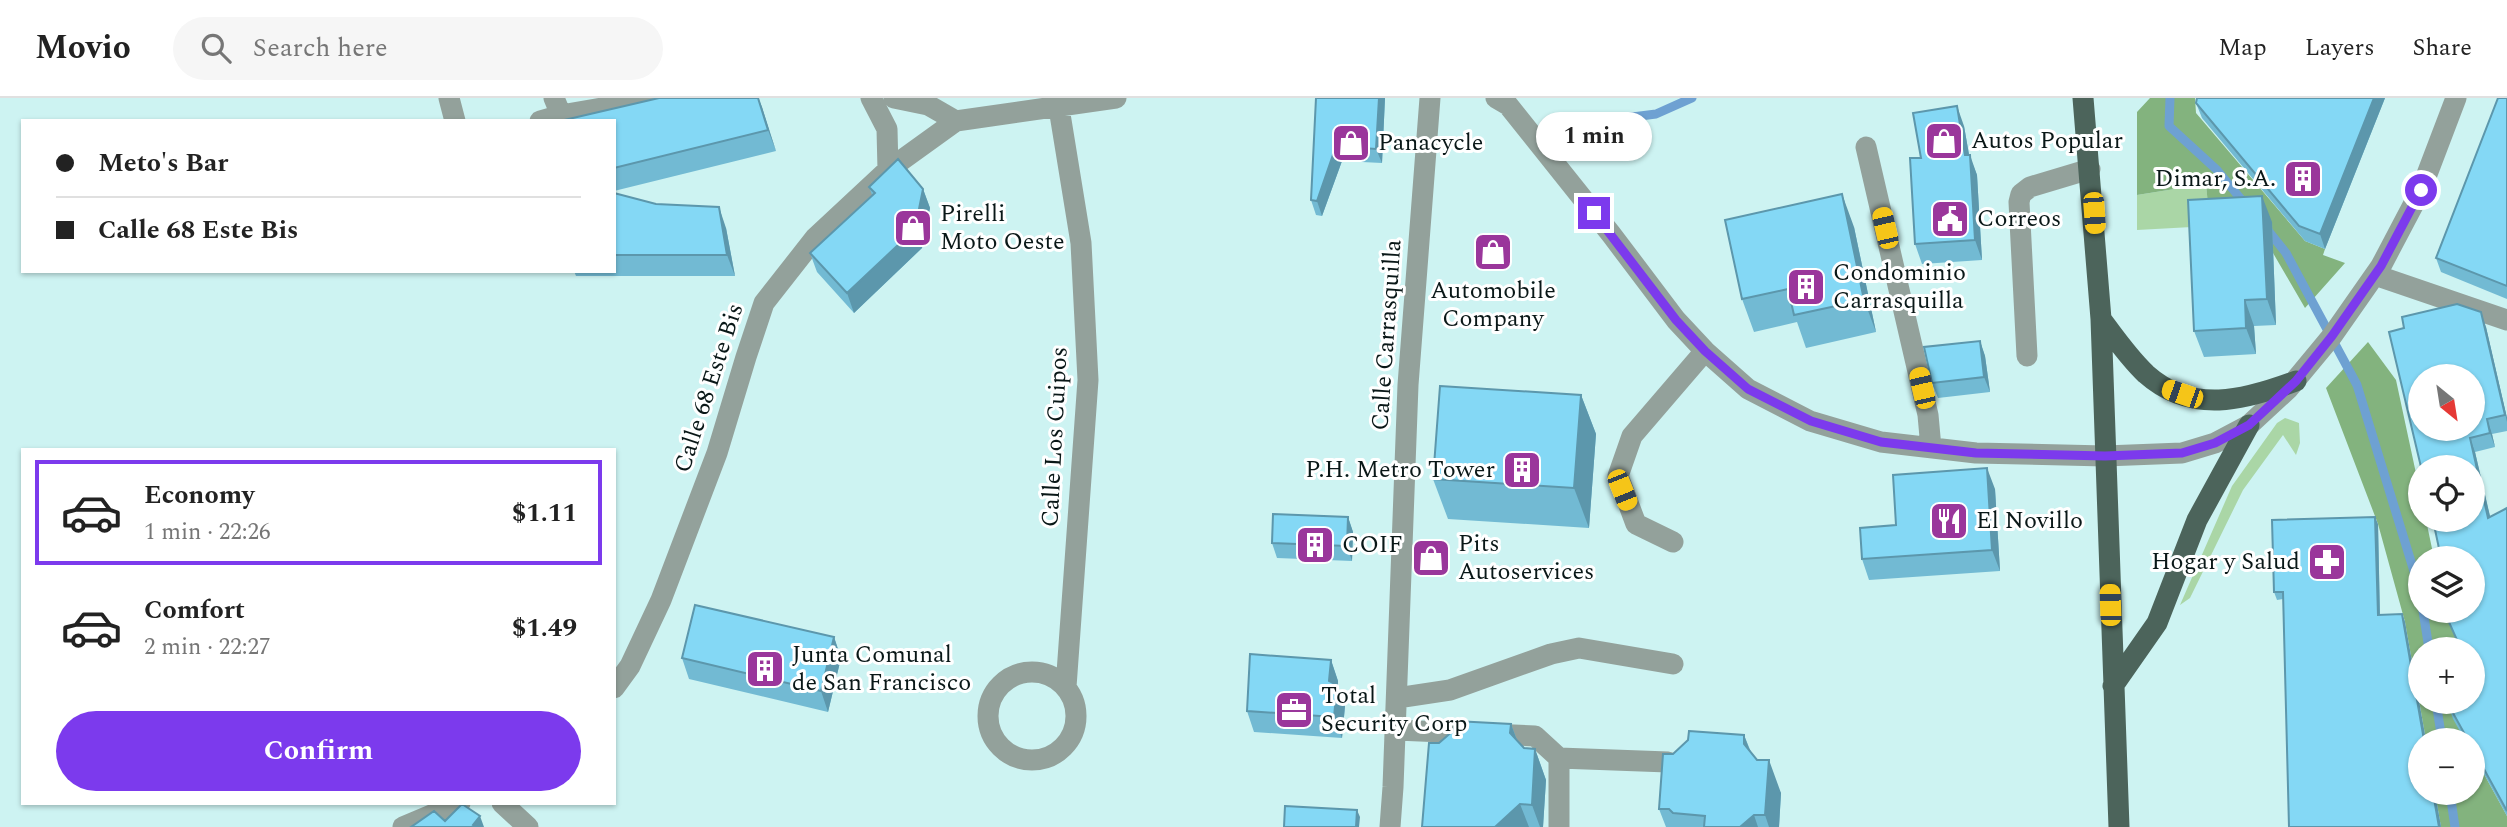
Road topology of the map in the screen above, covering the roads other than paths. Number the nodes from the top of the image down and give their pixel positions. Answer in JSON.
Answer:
{"nodes":[{"id":1,"x":449,"y":98,"type":"edge"},
{"id":2,"x":661,"y":98,"type":"edge"},
{"id":3,"x":870,"y":98,"type":"edge"},
{"id":4,"x":894,"y":98,"type":"edge"},
{"id":5,"x":1116,"y":98,"type":"edge"},
{"id":6,"x":1430,"y":98,"type":"edge"},
{"id":7,"x":1496,"y":98,"type":"edge"},
{"id":8,"x":2083,"y":98,"type":"edge"},
{"id":9,"x":2456,"y":98,"type":"edge"},
{"id":10,"x":558,"y":107,"type":"edge"},
{"id":11,"x":1059,"y":108,"type":"junction"},
{"id":12,"x":454,"y":119,"type":"edge"},
{"id":13,"x":543,"y":119,"type":"edge"},
{"id":14,"x":956,"y":121,"type":"junction"},
{"id":15,"x":1866,"y":147,"type":"dead end"},
{"id":16,"x":2090,"y":169,"type":"junction"},
{"id":17,"x":888,"y":170,"type":"junction"},
{"id":18,"x":2375,"y":275,"type":"junction"},
{"id":19,"x":2101,"y":319,"type":"junction"},
{"id":20,"x":2507,"y":320,"type":"edge"},
{"id":21,"x":1705,"y":351,"type":"junction"},
{"id":22,"x":2027,"y":356,"type":"dead end"},
{"id":23,"x":2301,"y":376,"type":"junction"},
{"id":24,"x":2249,"y":425,"type":"junction"},
{"id":25,"x":1931,"y":448,"type":"junction"},
{"id":26,"x":2105,"y":456,"type":"junction"},
{"id":27,"x":1673,"y":542,"type":"dead end"},
{"id":28,"x":1673,"y":664,"type":"dead end"},
{"id":29,"x":616,"y":685,"type":"edge"},
{"id":30,"x":2113,"y":686,"type":"junction"},
{"id":31,"x":1066,"y":687,"type":"junction"},
{"id":32,"x":1397,"y":698,"type":"junction"},
{"id":33,"x":1396,"y":730,"type":"junction"},
{"id":34,"x":1559,"y":758,"type":"junction"},
{"id":35,"x":1668,"y":762,"type":"edge"},
{"id":36,"x":455,"y":805,"type":"edge"},
{"id":37,"x":504,"y":805,"type":"edge"},
{"id":38,"x":404,"y":827,"type":"edge"},
{"id":39,"x":528,"y":827,"type":"edge"},
{"id":40,"x":1390,"y":827,"type":"edge"},
{"id":41,"x":1559,"y":827,"type":"edge"},
{"id":42,"x":2119,"y":827,"type":"edge"}],
"edges":[{"from":1,"to":12,"type":"street"},
{"from":2,"to":10,"type":"street"},
{"from":3,"to":17,"type":"street"},
{"from":4,"to":14,"type":"street"},
{"from":5,"to":11,"type":"street","name":"Calle 68 Este Bis"},
{"from":6,"to":32,"type":"street","name":"Calle Carrasquilla"},
{"from":7,"to":21,"type":"street"},
{"from":8,"to":16,"type":"main road"},
{"from":9,"to":18,"type":"street"},
{"from":10,"to":13,"type":"street"},
{"from":11,"to":14,"type":"street","name":"Calle 68 Este Bis"},
{"from":11,"to":31,"type":"street","name":"Calle Los Cuipos"},
{"from":14,"to":17,"type":"street","name":"Calle 68 Este Bis"},
{"from":15,"to":25,"type":"street"},
{"from":16,"to":19,"type":"main road"},
{"from":16,"to":22,"type":"street"},
{"from":17,"to":29,"type":"street","name":"Calle 68 Este Bis"},
{"from":18,"to":20,"type":"street"},
{"from":18,"to":23,"type":"street"},
{"from":19,"to":23,"type":"main road"},
{"from":19,"to":26,"type":"main road"},
{"from":21,"to":25,"type":"street"},
{"from":21,"to":27,"type":"street"},
{"from":23,"to":24,"type":"street"},
{"from":24,"to":26,"type":"street"},
{"from":24,"to":30,"type":"main road"},
{"from":25,"to":26,"type":"street"},
{"from":26,"to":30,"type":"main road"},
{"from":28,"to":32,"type":"street"},
{"from":30,"to":42,"type":"main road"},
{"from":31,"to":31,"type":"street","name":"Calle Los Cuipos"},
{"from":32,"to":33,"type":"street","name":"Calle Carrasquilla"},
{"from":33,"to":34,"type":"street"},
{"from":33,"to":40,"type":"street","name":"Calle Carrasquilla"},
{"from":34,"to":35,"type":"street"},
{"from":34,"to":41,"type":"street"},
{"from":36,"to":38,"type":"street"},
{"from":37,"to":39,"type":"street"}]}
